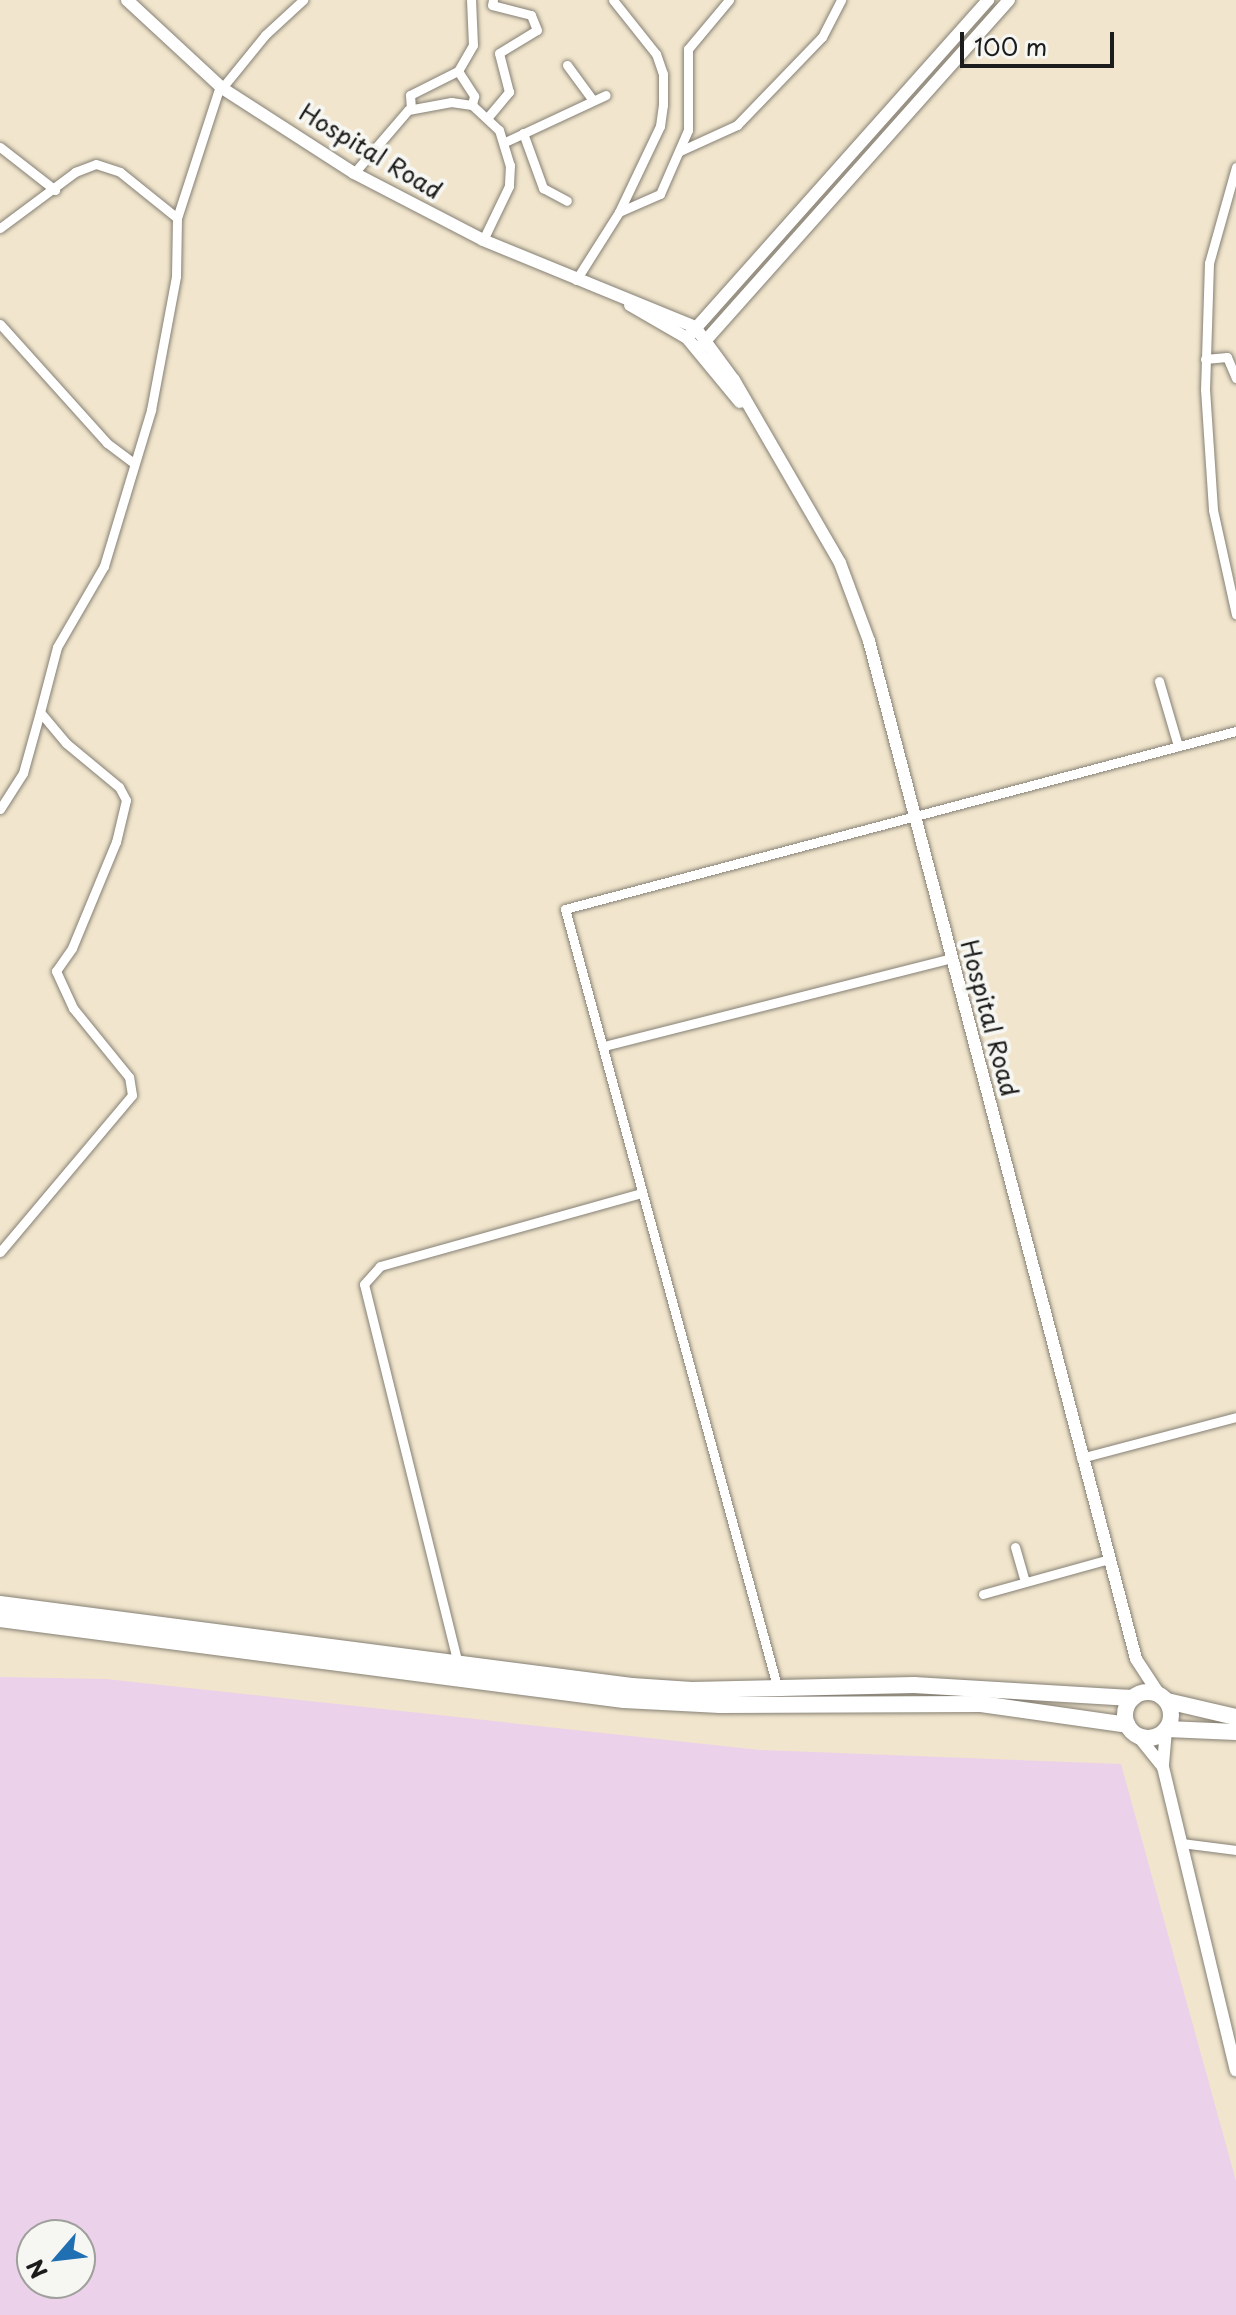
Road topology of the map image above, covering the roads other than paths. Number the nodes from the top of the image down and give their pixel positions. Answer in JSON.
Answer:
{"nodes":[{"id":1,"x":127,"y":0,"type":"edge"},
{"id":2,"x":303,"y":0,"type":"edge"},
{"id":3,"x":471,"y":0,"type":"edge"},
{"id":4,"x":493,"y":0,"type":"edge"},
{"id":5,"x":613,"y":0,"type":"edge"},
{"id":6,"x":729,"y":0,"type":"edge"},
{"id":7,"x":841,"y":0,"type":"edge"},
{"id":8,"x":988,"y":0,"type":"edge"},
{"id":9,"x":1009,"y":0,"type":"edge"},
{"id":10,"x":567,"y":65,"type":"dead end"},
{"id":11,"x":458,"y":71,"type":"junction"},
{"id":12,"x":221,"y":87,"type":"junction"},
{"id":13,"x":606,"y":95,"type":"dead end"},
{"id":14,"x":592,"y":99,"type":"junction"},
{"id":15,"x":900,"y":99,"type":"junction"},
{"id":16,"x":472,"y":105,"type":"junction"},
{"id":17,"x":411,"y":109,"type":"junction"},
{"id":18,"x":912,"y":110,"type":"junction"},
{"id":19,"x":488,"y":117,"type":"junction"},
{"id":20,"x":523,"y":133,"type":"junction"},
{"id":21,"x":505,"y":142,"type":"junction"},
{"id":22,"x":0,"y":147,"type":"edge"},
{"id":23,"x":680,"y":151,"type":"junction"},
{"id":24,"x":1236,"y":167,"type":"edge"},
{"id":25,"x":354,"y":173,"type":"junction"},
{"id":26,"x":55,"y":190,"type":"junction"},
{"id":27,"x":567,"y":201,"type":"dead end"},
{"id":28,"x":619,"y":212,"type":"junction"},
{"id":29,"x":177,"y":218,"type":"junction"},
{"id":30,"x":0,"y":228,"type":"edge"},
{"id":31,"x":483,"y":240,"type":"junction"},
{"id":32,"x":576,"y":280,"type":"junction"},
{"id":33,"x":733,"y":285,"type":"junction"},
{"id":34,"x":744,"y":294,"type":"junction"},
{"id":35,"x":0,"y":324,"type":"edge"},
{"id":36,"x":691,"y":332,"type":"junction"},
{"id":37,"x":703,"y":343,"type":"junction"},
{"id":38,"x":1205,"y":359,"type":"junction"},
{"id":39,"x":1236,"y":378,"type":"edge"},
{"id":40,"x":134,"y":463,"type":"junction"},
{"id":41,"x":1231,"y":566,"type":"edge"},
{"id":42,"x":1236,"y":615,"type":"edge"},
{"id":43,"x":1159,"y":681,"type":"dead end"},
{"id":44,"x":40,"y":712,"type":"junction"},
{"id":45,"x":1236,"y":731,"type":"edge"},
{"id":46,"x":1178,"y":746,"type":"junction"},
{"id":47,"x":0,"y":809,"type":"edge"},
{"id":48,"x":914,"y":815,"type":"junction"},
{"id":49,"x":951,"y":958,"type":"junction"},
{"id":50,"x":604,"y":1046,"type":"junction"},
{"id":51,"x":642,"y":1193,"type":"junction"},
{"id":52,"x":0,"y":1252,"type":"edge"},
{"id":53,"x":1236,"y":1417,"type":"edge"},
{"id":54,"x":1081,"y":1458,"type":"junction"},
{"id":55,"x":1015,"y":1547,"type":"dead end"},
{"id":56,"x":1109,"y":1559,"type":"junction"},
{"id":57,"x":1025,"y":1582,"type":"junction"},
{"id":58,"x":983,"y":1594,"type":"dead end"},
{"id":59,"x":0,"y":1604,"type":"edge"},
{"id":60,"x":0,"y":1619,"type":"edge"},
{"id":61,"x":1136,"y":1659,"type":"junction"},
{"id":62,"x":458,"y":1664,"type":"junction"},
{"id":63,"x":777,"y":1686,"type":"junction"},
{"id":64,"x":1133,"y":1697,"type":"junction"},
{"id":65,"x":1163,"y":1698,"type":"junction"},
{"id":66,"x":1236,"y":1717,"type":"edge"},
{"id":67,"x":1133,"y":1730,"type":"junction"},
{"id":68,"x":1236,"y":1732,"type":"edge"},
{"id":69,"x":1166,"y":1733,"type":"junction"},
{"id":70,"x":1163,"y":1767,"type":"junction"},
{"id":71,"x":1182,"y":1843,"type":"junction"},
{"id":72,"x":1236,"y":1850,"type":"edge"},
{"id":73,"x":1236,"y":2070,"type":"edge"}],
"edges":[{"from":1,"to":12,"type":"street","name":"Hospital Road"},
{"from":2,"to":12,"type":"street"},
{"from":3,"to":11,"type":"street"},
{"from":4,"to":19,"type":"street"},
{"from":5,"to":28,"type":"street"},
{"from":6,"to":23,"type":"street"},
{"from":7,"to":23,"type":"street"},
{"from":8,"to":15,"type":"street"},
{"from":9,"to":18,"type":"street"},
{"from":10,"to":14,"type":"street"},
{"from":11,"to":16,"type":"street"},
{"from":11,"to":17,"type":"street"},
{"from":12,"to":25,"type":"street","name":"Hospital Road"},
{"from":12,"to":29,"type":"street"},
{"from":13,"to":14,"type":"street"},
{"from":14,"to":20,"type":"street"},
{"from":15,"to":18,"type":"street"},
{"from":15,"to":33,"type":"street"},
{"from":16,"to":17,"type":"street"},
{"from":16,"to":19,"type":"street"},
{"from":17,"to":25,"type":"street"},
{"from":18,"to":34,"type":"street"},
{"from":19,"to":21,"type":"street"},
{"from":20,"to":21,"type":"street"},
{"from":20,"to":27,"type":"street"},
{"from":21,"to":31,"type":"street"},
{"from":22,"to":26,"type":"street"},
{"from":23,"to":28,"type":"street"},
{"from":24,"to":38,"type":"street"},
{"from":25,"to":31,"type":"street","name":"Hospital Road"},
{"from":26,"to":29,"type":"street"},
{"from":26,"to":30,"type":"street"},
{"from":28,"to":32,"type":"street"},
{"from":29,"to":40,"type":"street"},
{"from":31,"to":32,"type":"street","name":"Hospital Road"},
{"from":32,"to":36,"type":"street","name":"Hospital Road"},
{"from":33,"to":34,"type":"street"},
{"from":33,"to":36,"type":"street"},
{"from":34,"to":37,"type":"street"},
{"from":35,"to":40,"type":"street"},
{"from":36,"to":37,"type":"street","name":"Hospital Road"},
{"from":37,"to":48,"type":"street","name":"Hospital Road"},
{"from":38,"to":39,"type":"street"},
{"from":38,"to":41,"type":"street"},
{"from":40,"to":44,"type":"street"},
{"from":41,"to":42,"type":"street"},
{"from":43,"to":46,"type":"street"},
{"from":44,"to":47,"type":"street"},
{"from":44,"to":52,"type":"street"},
{"from":45,"to":46,"type":"street"},
{"from":46,"to":48,"type":"street"},
{"from":48,"to":49,"type":"street","name":"Hospital Road"},
{"from":48,"to":50,"type":"street"},
{"from":49,"to":50,"type":"street"},
{"from":49,"to":54,"type":"street","name":"Hospital Road"},
{"from":50,"to":51,"type":"street"},
{"from":51,"to":62,"type":"street"},
{"from":51,"to":63,"type":"street"},
{"from":53,"to":54,"type":"street"},
{"from":54,"to":56,"type":"street","name":"Hospital Road"},
{"from":55,"to":57,"type":"street"},
{"from":56,"to":57,"type":"street"},
{"from":56,"to":61,"type":"street","name":"Hospital Road"},
{"from":57,"to":58,"type":"street"},
{"from":59,"to":62,"type":"highway"},
{"from":60,"to":67,"type":"highway"},
{"from":61,"to":64,"type":"street"},
{"from":61,"to":65,"type":"street"},
{"from":62,"to":63,"type":"highway"},
{"from":63,"to":64,"type":"highway"},
{"from":64,"to":65,"type":"highway"},
{"from":64,"to":67,"type":"highway"},
{"from":65,"to":66,"type":"highway"},
{"from":65,"to":69,"type":"highway"},
{"from":67,"to":69,"type":"highway"},
{"from":67,"to":70,"type":"street"},
{"from":68,"to":69,"type":"highway"},
{"from":69,"to":70,"type":"street"},
{"from":70,"to":71,"type":"street"},
{"from":71,"to":72,"type":"street"},
{"from":71,"to":73,"type":"street"}]}
